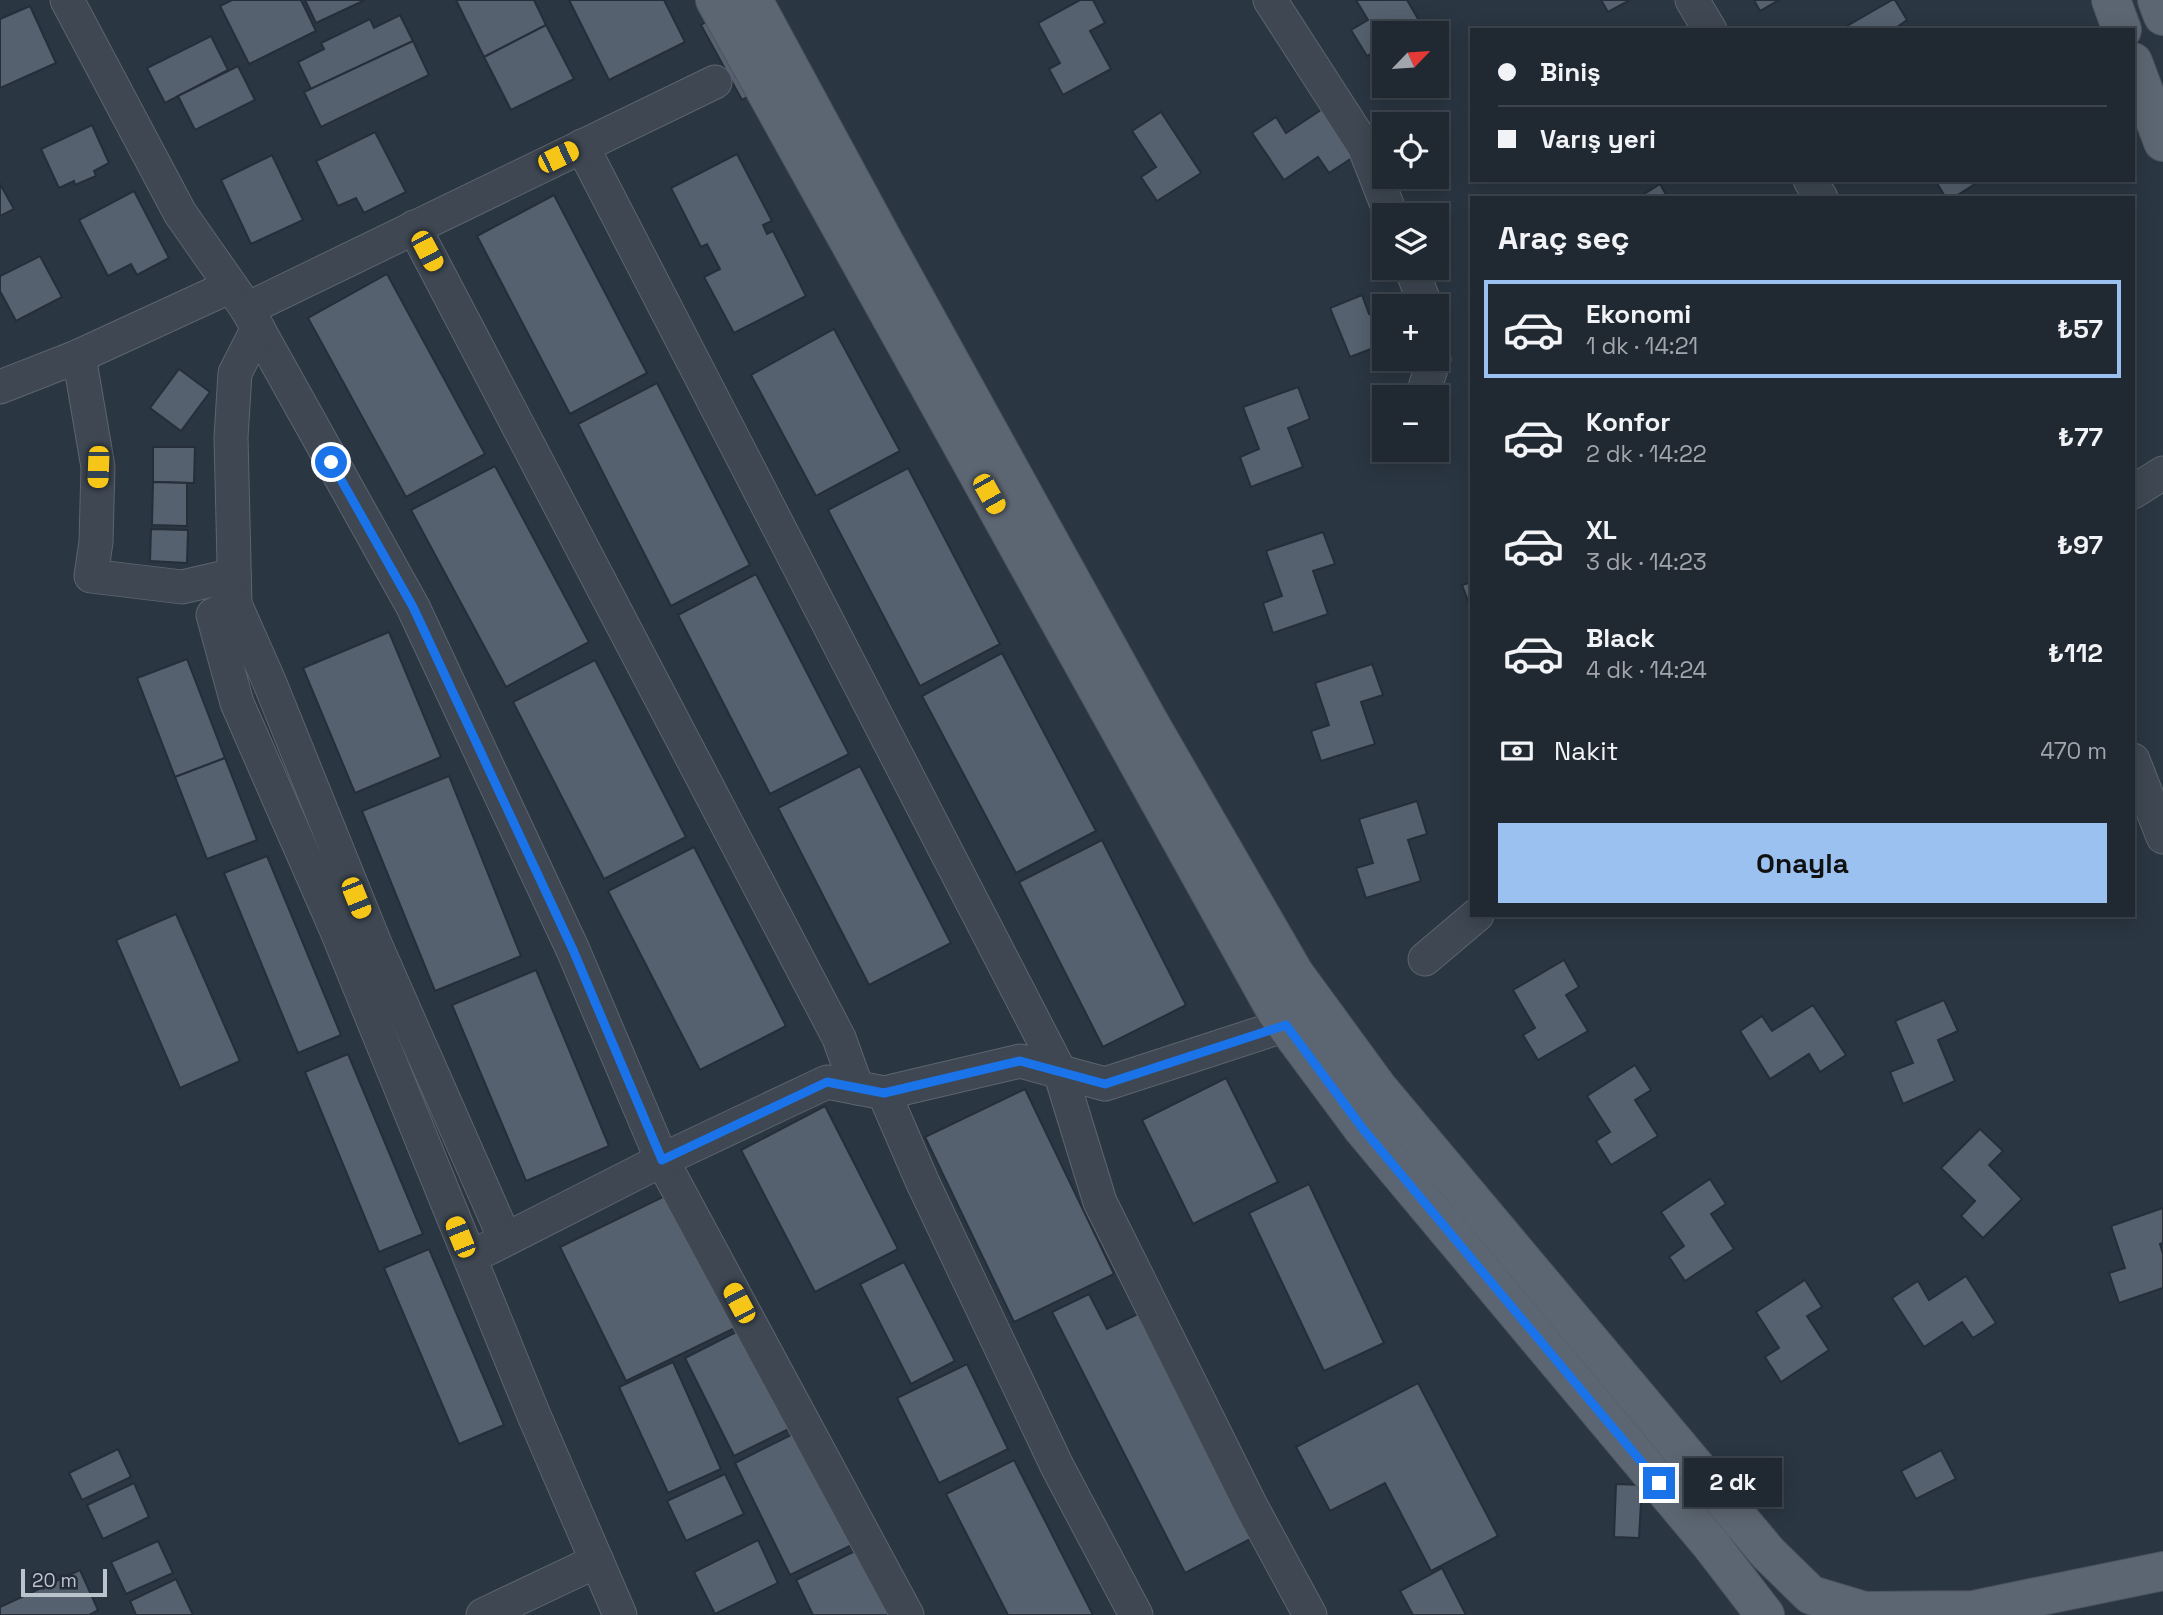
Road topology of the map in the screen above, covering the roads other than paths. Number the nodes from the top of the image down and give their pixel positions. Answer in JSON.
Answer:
{"nodes":[{"id":1,"x":67,"y":0,"type":"edge"},
{"id":2,"x":715,"y":0,"type":"edge"},
{"id":3,"x":1270,"y":0,"type":"edge"},
{"id":4,"x":1692,"y":0,"type":"edge"},
{"id":5,"x":2110,"y":0,"type":"edge"},
{"id":6,"x":2157,"y":0,"type":"edge"},
{"id":7,"x":761,"y":3,"type":"edge"},
{"id":8,"x":2163,"y":16,"type":"edge"},
{"id":9,"x":1709,"y":28,"type":"edge"},
{"id":10,"x":2121,"y":28,"type":"edge"},
{"id":11,"x":2135,"y":67,"type":"edge"},
{"id":12,"x":715,"y":82,"type":"dead end"},
{"id":13,"x":2163,"y":142,"type":"edge"},
{"id":14,"x":582,"y":146,"type":"junction"},
{"id":15,"x":1386,"y":203,"type":"edge"},
{"id":16,"x":414,"y":227,"type":"junction"},
{"id":17,"x":245,"y":307,"type":"junction"},
{"id":18,"x":79,"y":356,"type":"junction"},
{"id":19,"x":1,"y":385,"type":"edge"},
{"id":20,"x":2163,"y":473,"type":"edge"},
{"id":21,"x":2135,"y":491,"type":"edge"},
{"id":22,"x":234,"y":590,"type":"junction"},
{"id":23,"x":2135,"y":765,"type":"edge"},
{"id":24,"x":2163,"y":837,"type":"edge"},
{"id":25,"x":1475,"y":917,"type":"edge"},
{"id":26,"x":1425,"y":959,"type":"dead end"},
{"id":27,"x":1286,"y":1025,"type":"junction"},
{"id":28,"x":1060,"y":1072,"type":"junction"},
{"id":29,"x":870,"y":1090,"type":"junction"},
{"id":30,"x":662,"y":1160,"type":"junction"},
{"id":31,"x":505,"y":1239,"type":"junction"},
{"id":32,"x":470,"y":1259,"type":"junction"},
{"id":33,"x":597,"y":1561,"type":"junction"},
{"id":34,"x":2163,"y":1572,"type":"edge"},
{"id":35,"x":1860,"y":1614,"type":"edge"},
{"id":36,"x":483,"y":1615,"type":"edge"},
{"id":37,"x":620,"y":1615,"type":"edge"},
{"id":38,"x":907,"y":1615,"type":"edge"},
{"id":39,"x":1136,"y":1615,"type":"edge"},
{"id":40,"x":1310,"y":1615,"type":"edge"},
{"id":41,"x":1765,"y":1615,"type":"edge"}],
"edges":[{"from":1,"to":17,"type":"street"},
{"from":2,"to":27,"type":"main road"},
{"from":3,"to":15,"type":"street"},
{"from":4,"to":9,"type":"street"},
{"from":5,"to":10,"type":"main road"},
{"from":6,"to":8,"type":"main road"},
{"from":7,"to":35,"type":"main road"},
{"from":11,"to":13,"type":"main road"},
{"from":12,"to":14,"type":"street"},
{"from":14,"to":16,"type":"street"},
{"from":14,"to":28,"type":"street"},
{"from":16,"to":17,"type":"street"},
{"from":16,"to":29,"type":"street"},
{"from":17,"to":18,"type":"street"},
{"from":17,"to":22,"type":"street"},
{"from":17,"to":30,"type":"street"},
{"from":18,"to":19,"type":"street"},
{"from":18,"to":22,"type":"street"},
{"from":20,"to":21,"type":"street"},
{"from":22,"to":31,"type":"street"},
{"from":22,"to":32,"type":"street"},
{"from":23,"to":24,"type":"street"},
{"from":25,"to":26,"type":"street"},
{"from":27,"to":28,"type":"street"},
{"from":27,"to":41,"type":"main road"},
{"from":28,"to":29,"type":"street"},
{"from":28,"to":40,"type":"street"},
{"from":29,"to":30,"type":"street"},
{"from":29,"to":39,"type":"street"},
{"from":30,"to":31,"type":"street"},
{"from":30,"to":38,"type":"street"},
{"from":31,"to":32,"type":"street"},
{"from":32,"to":33,"type":"street"},
{"from":33,"to":36,"type":"street"},
{"from":33,"to":37,"type":"street"},
{"from":34,"to":35,"type":"main road"}]}
